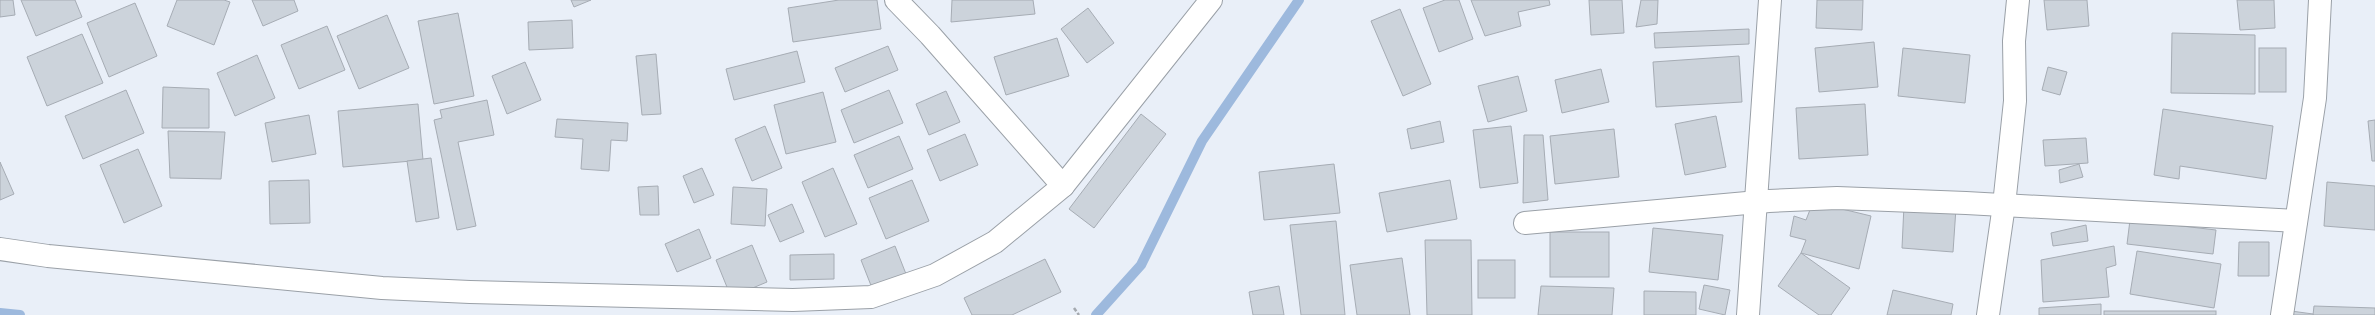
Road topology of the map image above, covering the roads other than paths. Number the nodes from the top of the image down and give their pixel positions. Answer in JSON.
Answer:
{"nodes":[{"id":1,"x":896,"y":0,"type":"edge"},
{"id":2,"x":1210,"y":0,"type":"edge"},
{"id":3,"x":1770,"y":0,"type":"edge"},
{"id":4,"x":2018,"y":0,"type":"edge"},
{"id":5,"x":2320,"y":0,"type":"edge"},
{"id":6,"x":1063,"y":186,"type":"junction"},
{"id":7,"x":1757,"y":202,"type":"junction"},
{"id":8,"x":2004,"y":205,"type":"junction"},
{"id":9,"x":2296,"y":221,"type":"junction"},
{"id":10,"x":1525,"y":223,"type":"dead end"},
{"id":11,"x":0,"y":249,"type":"edge"},
{"id":12,"x":1748,"y":315,"type":"edge"},
{"id":13,"x":1988,"y":315,"type":"edge"},
{"id":14,"x":2282,"y":315,"type":"edge"}],
"edges":[{"from":1,"to":6,"type":"street"},
{"from":2,"to":6,"type":"street"},
{"from":3,"to":7,"type":"street"},
{"from":4,"to":8,"type":"street"},
{"from":5,"to":9,"type":"street"},
{"from":6,"to":11,"type":"street"},
{"from":7,"to":8,"type":"street"},
{"from":7,"to":10,"type":"street"},
{"from":7,"to":12,"type":"street"},
{"from":8,"to":9,"type":"street"},
{"from":8,"to":13,"type":"street"},
{"from":9,"to":14,"type":"street"}]}
